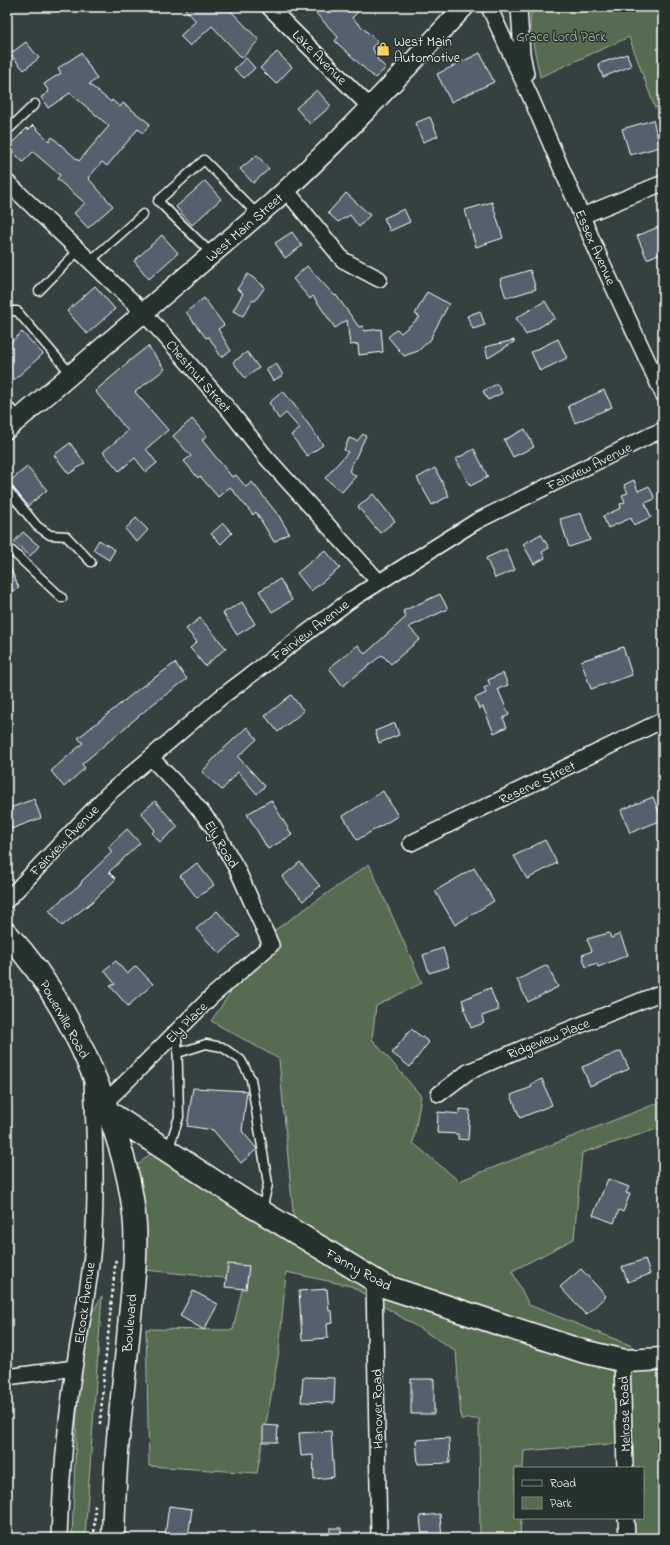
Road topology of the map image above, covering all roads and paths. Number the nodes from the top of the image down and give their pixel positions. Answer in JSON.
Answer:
{"nodes":[{"id":1,"x":269,"y":7,"type":"edge"},
{"id":2,"x":464,"y":7,"type":"edge"},
{"id":3,"x":489,"y":7,"type":"edge"},
{"id":4,"x":519,"y":7,"type":"edge"},
{"id":5,"x":531,"y":98,"type":"junction"},
{"id":6,"x":35,"y":104,"type":"dead end"},
{"id":7,"x":371,"y":108,"type":"junction"},
{"id":8,"x":7,"y":131,"type":"edge"},
{"id":9,"x":7,"y":182,"type":"edge"},
{"id":10,"x":663,"y":183,"type":"edge"},
{"id":11,"x":286,"y":190,"type":"junction"},
{"id":12,"x":142,"y":214,"type":"dead end"},
{"id":13,"x":258,"y":215,"type":"junction"},
{"id":14,"x":582,"y":216,"type":"junction"},
{"id":15,"x":79,"y":250,"type":"junction"},
{"id":16,"x":212,"y":254,"type":"junction"},
{"id":17,"x":90,"y":261,"type":"junction"},
{"id":18,"x":379,"y":279,"type":"dead end"},
{"id":19,"x":39,"y":291,"type":"dead end"},
{"id":20,"x":7,"y":311,"type":"edge"},
{"id":21,"x":143,"y":313,"type":"junction"},
{"id":22,"x":71,"y":374,"type":"junction"},
{"id":23,"x":663,"y":394,"type":"edge"},
{"id":24,"x":7,"y":405,"type":"edge"},
{"id":25,"x":13,"y":424,"type":"edge"},
{"id":26,"x":663,"y":430,"type":"edge"},
{"id":27,"x":7,"y":488,"type":"edge"},
{"id":28,"x":7,"y":551,"type":"edge"},
{"id":29,"x":91,"y":562,"type":"dead end"},
{"id":30,"x":379,"y":582,"type":"junction"},
{"id":31,"x":62,"y":598,"type":"dead end"},
{"id":32,"x":663,"y":720,"type":"edge"},
{"id":33,"x":151,"y":758,"type":"junction"},
{"id":34,"x":412,"y":843,"type":"dead end"},
{"id":35,"x":7,"y":900,"type":"edge"},
{"id":36,"x":7,"y":934,"type":"edge"},
{"id":37,"x":271,"y":945,"type":"joint"},
{"id":38,"x":663,"y":992,"type":"edge"},
{"id":39,"x":177,"y":1031,"type":"junction"},
{"id":40,"x":178,"y":1053,"type":"junction"},
{"id":41,"x":91,"y":1066,"type":"junction"},
{"id":42,"x":438,"y":1094,"type":"dead end"},
{"id":43,"x":106,"y":1107,"type":"junction"},
{"id":44,"x":168,"y":1151,"type":"junction"},
{"id":45,"x":262,"y":1211,"type":"junction"},
{"id":46,"x":117,"y":1252,"type":"dead end"},
{"id":47,"x":374,"y":1281,"type":"junction"},
{"id":48,"x":663,"y":1359,"type":"edge"},
{"id":49,"x":622,"y":1360,"type":"junction"},
{"id":50,"x":74,"y":1368,"type":"junction"},
{"id":51,"x":7,"y":1377,"type":"edge"},
{"id":52,"x":100,"y":1430,"type":"dead end"},
{"id":53,"x":625,"y":1467,"type":"edge"},
{"id":54,"x":96,"y":1500,"type":"dead end"},
{"id":55,"x":626,"y":1519,"type":"edge"},
{"id":56,"x":59,"y":1538,"type":"edge"},
{"id":57,"x":94,"y":1538,"type":"edge"},
{"id":58,"x":113,"y":1538,"type":"edge"},
{"id":59,"x":379,"y":1538,"type":"edge"},
{"id":60,"x":627,"y":1538,"type":"edge"}],
"edges":[{"from":1,"to":7,"type":"street","name":"Lake Avenue"},
{"from":2,"to":7,"type":"street","name":"West Main Street"},
{"from":3,"to":5,"type":"street","name":"Essex Avenue"},
{"from":4,"to":5,"type":"street","name":"Essex Avenue"},
{"from":5,"to":14,"type":"street","name":"Essex Avenue"},
{"from":6,"to":8,"type":"lane"},
{"from":7,"to":11,"type":"street","name":"West Main Street"},
{"from":9,"to":15,"type":"street","name":"Chestnut Street"},
{"from":10,"to":14,"type":"street"},
{"from":11,"to":13,"type":"street","name":"West Main Street"},
{"from":11,"to":18,"type":"street"},
{"from":12,"to":17,"type":"lane"},
{"from":13,"to":16,"type":"street","name":"West Main Street"},
{"from":13,"to":16,"type":"lane"},
{"from":14,"to":23,"type":"street","name":"Essex Avenue"},
{"from":15,"to":17,"type":"street","name":"Chestnut Street"},
{"from":15,"to":19,"type":"lane"},
{"from":16,"to":21,"type":"street","name":"West Main Street"},
{"from":17,"to":21,"type":"street","name":"Chestnut Street"},
{"from":20,"to":22,"type":"lane"},
{"from":21,"to":22,"type":"street","name":"West Main Street"},
{"from":21,"to":30,"type":"street","name":"Chestnut Street"},
{"from":22,"to":25,"type":"street","name":"West Main Street"},
{"from":24,"to":25,"type":"lane"},
{"from":26,"to":30,"type":"street","name":"Fairview Avenue"},
{"from":27,"to":29,"type":"lane"},
{"from":28,"to":31,"type":"lane"},
{"from":30,"to":33,"type":"street","name":"Fairview Avenue"},
{"from":32,"to":34,"type":"street","name":"Reserve Street"},
{"from":33,"to":35,"type":"street","name":"Fairview Avenue"},
{"from":33,"to":37,"type":"street","name":"Ely Road"},
{"from":36,"to":41,"type":"main road","name":"Powerville Road"},
{"from":37,"to":39,"type":"street","name":"Ely Place"},
{"from":38,"to":42,"type":"street","name":"Ridgeview Place"},
{"from":39,"to":40,"type":"lane"},
{"from":39,"to":43,"type":"street","name":"Ely Place"},
{"from":40,"to":44,"type":"lane"},
{"from":40,"to":45,"type":"lane"},
{"from":41,"to":43,"type":"main road","name":"Powerville Road"},
{"from":41,"to":50,"type":"street","name":"Elcock Avenue"},
{"from":43,"to":44,"type":"main road","name":"Fanny Road"},
{"from":43,"to":58,"type":"main road","name":"Boulevard"},
{"from":44,"to":45,"type":"main road","name":"Fanny Road"},
{"from":45,"to":47,"type":"main road","name":"Fanny Road"},
{"from":46,"to":52,"type":"path"},
{"from":47,"to":49,"type":"main road","name":"Fanny Road"},
{"from":47,"to":59,"type":"street","name":"Hanover Road"},
{"from":48,"to":49,"type":"main road","name":"Fanny Road"},
{"from":49,"to":53,"type":"street","name":"Melrose Road"},
{"from":50,"to":51,"type":"street"},
{"from":50,"to":56,"type":"street","name":"Elcock Avenue"},
{"from":54,"to":57,"type":"path"},
{"from":55,"to":60,"type":"street"}]}
